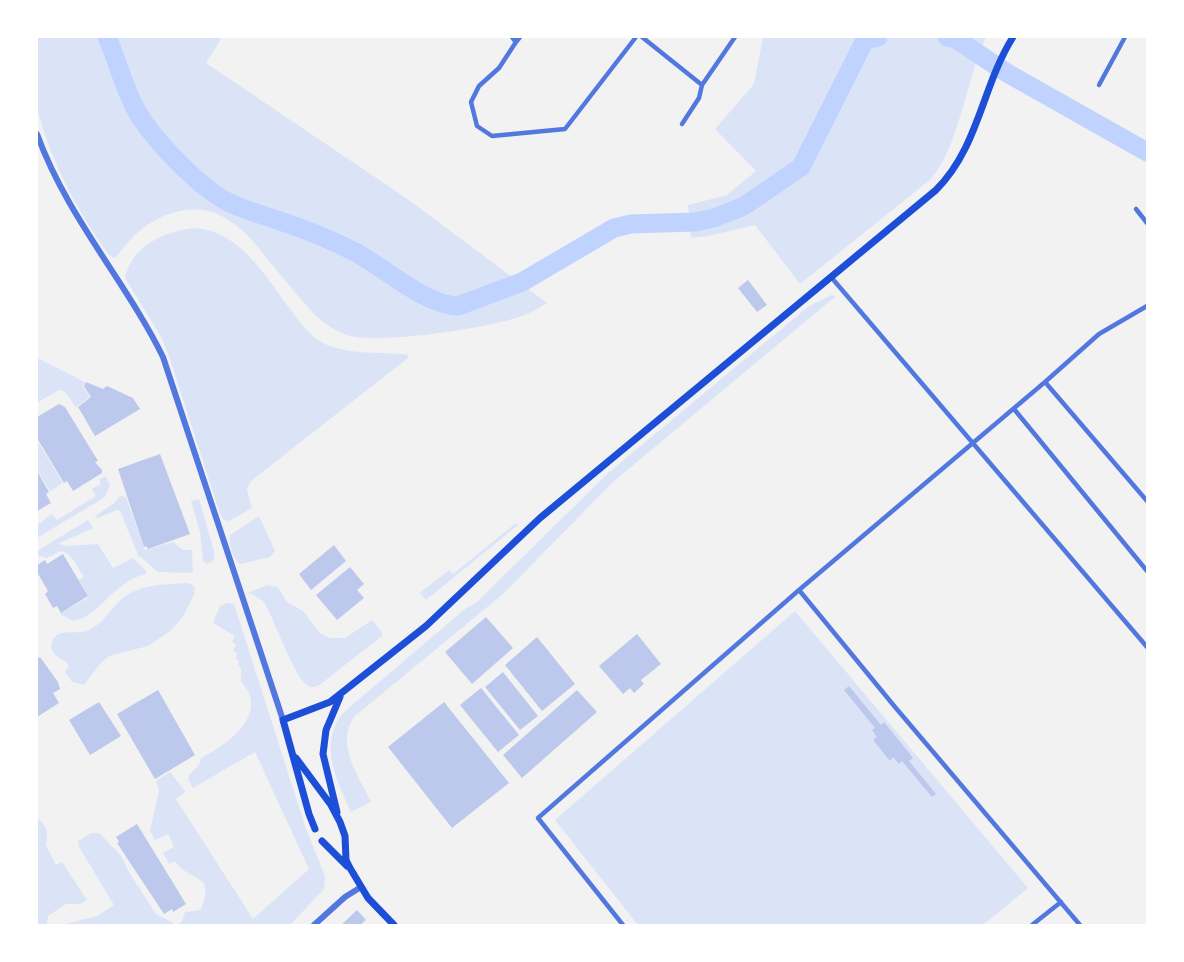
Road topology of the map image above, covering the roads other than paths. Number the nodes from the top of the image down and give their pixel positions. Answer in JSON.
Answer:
{"nodes":[{"id":1,"x":512,"y":37,"type":"edge"},
{"id":2,"x":520,"y":37,"type":"edge"},
{"id":3,"x":636,"y":37,"type":"edge"},
{"id":4,"x":642,"y":37,"type":"edge"},
{"id":5,"x":735,"y":37,"type":"edge"},
{"id":6,"x":1013,"y":37,"type":"edge"},
{"id":7,"x":1125,"y":37,"type":"edge"},
{"id":8,"x":516,"y":42,"type":"junction"},
{"id":9,"x":702,"y":85,"type":"junction"},
{"id":10,"x":1099,"y":85,"type":"dead end"},
{"id":11,"x":682,"y":124,"type":"dead end"},
{"id":12,"x":37,"y":134,"type":"edge"},
{"id":13,"x":1136,"y":209,"type":"dead end"},
{"id":14,"x":1147,"y":223,"type":"edge"},
{"id":15,"x":831,"y":277,"type":"junction"},
{"id":16,"x":1147,"y":306,"type":"edge"},
{"id":17,"x":1045,"y":382,"type":"junction"},
{"id":18,"x":1014,"y":409,"type":"junction"},
{"id":19,"x":974,"y":443,"type":"junction"},
{"id":20,"x":1147,"y":501,"type":"edge"},
{"id":21,"x":1147,"y":571,"type":"edge"},
{"id":22,"x":799,"y":590,"type":"junction"},
{"id":23,"x":1147,"y":647,"type":"edge"},
{"id":24,"x":348,"y":689,"type":"junction"},
{"id":25,"x":283,"y":720,"type":"junction"},
{"id":26,"x":290,"y":747,"type":"junction"},
{"id":27,"x":340,"y":821,"type":"junction"},
{"id":28,"x":315,"y":829,"type":"dead end"},
{"id":29,"x":322,"y":841,"type":"dead end"},
{"id":30,"x":350,"y":869,"type":"junction"},
{"id":31,"x":360,"y":887,"type":"junction"},
{"id":32,"x":1061,"y":902,"type":"junction"},
{"id":33,"x":314,"y":925,"type":"edge"},
{"id":34,"x":394,"y":925,"type":"edge"},
{"id":35,"x":623,"y":925,"type":"edge"},
{"id":36,"x":1032,"y":925,"type":"edge"},
{"id":37,"x":1080,"y":925,"type":"edge"}],
"edges":[{"from":1,"to":8,"type":"street"},
{"from":2,"to":8,"type":"street"},
{"from":3,"to":8,"type":"street"},
{"from":4,"to":9,"type":"street"},
{"from":5,"to":9,"type":"street"},
{"from":6,"to":15,"type":"main road"},
{"from":7,"to":10,"type":"street"},
{"from":9,"to":11,"type":"street"},
{"from":12,"to":25,"type":"street"},
{"from":13,"to":14,"type":"street"},
{"from":15,"to":19,"type":"street"},
{"from":15,"to":24,"type":"main road"},
{"from":16,"to":17,"type":"street"},
{"from":17,"to":18,"type":"street"},
{"from":17,"to":20,"type":"street"},
{"from":18,"to":19,"type":"street"},
{"from":18,"to":21,"type":"street"},
{"from":19,"to":22,"type":"street"},
{"from":19,"to":23,"type":"street"},
{"from":22,"to":32,"type":"street"},
{"from":22,"to":35,"type":"street"},
{"from":24,"to":25,"type":"main road"},
{"from":24,"to":27,"type":"main road"},
{"from":25,"to":26,"type":"main road"},
{"from":26,"to":27,"type":"main road"},
{"from":26,"to":28,"type":"main road"},
{"from":27,"to":30,"type":"main road"},
{"from":29,"to":30,"type":"main road"},
{"from":30,"to":31,"type":"main road"},
{"from":31,"to":33,"type":"street"},
{"from":31,"to":34,"type":"main road"},
{"from":32,"to":36,"type":"street"},
{"from":32,"to":37,"type":"street"}]}
